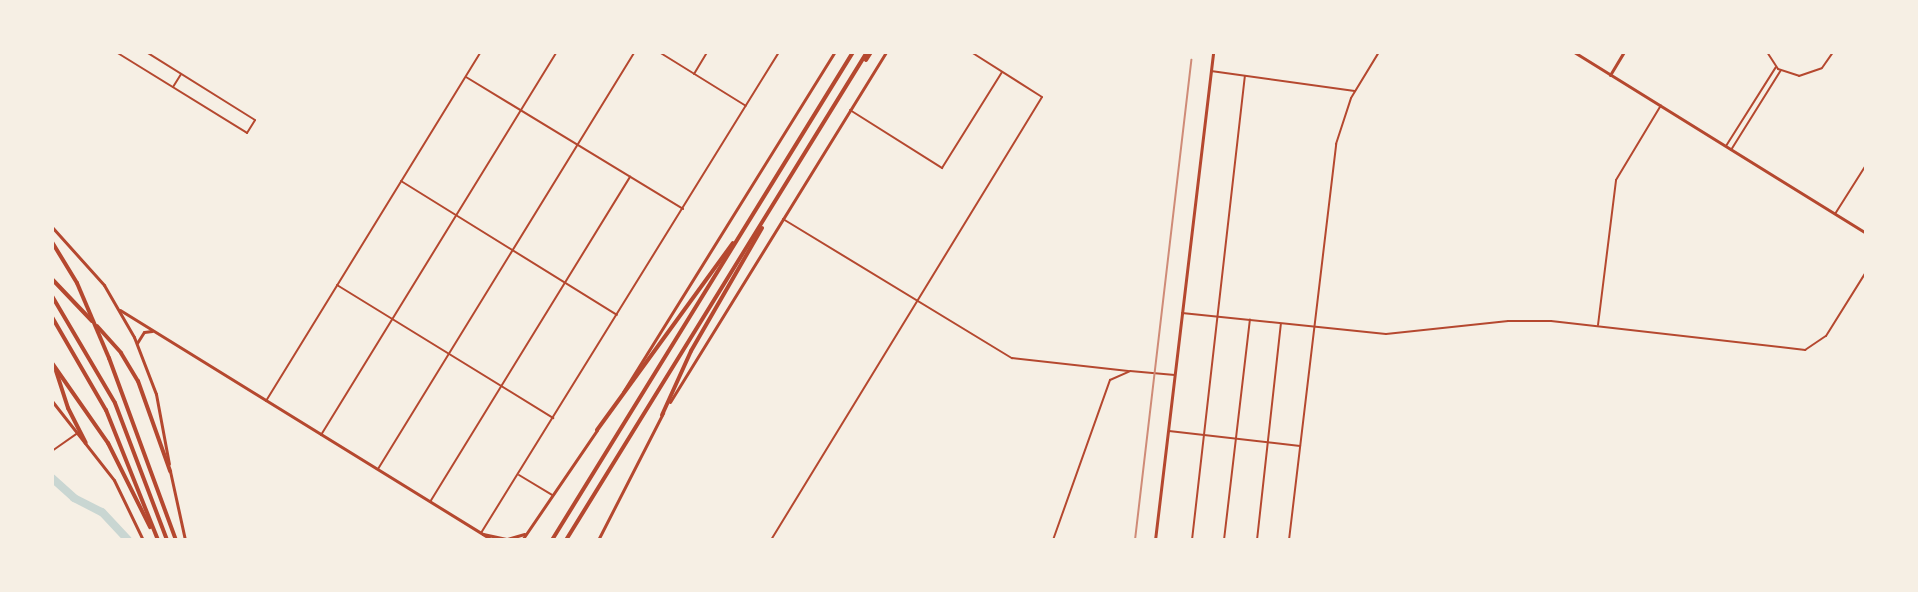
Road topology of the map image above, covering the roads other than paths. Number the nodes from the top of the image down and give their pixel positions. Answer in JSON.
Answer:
{"nodes":[{"id":1,"x":116,"y":52,"type":"edge"},
{"id":2,"x":146,"y":52,"type":"edge"},
{"id":3,"x":481,"y":52,"type":"edge"},
{"id":4,"x":557,"y":52,"type":"edge"},
{"id":5,"x":635,"y":52,"type":"edge"},
{"id":6,"x":659,"y":52,"type":"edge"},
{"id":7,"x":707,"y":52,"type":"edge"},
{"id":8,"x":780,"y":52,"type":"edge"},
{"id":9,"x":835,"y":52,"type":"edge"},
{"id":10,"x":852,"y":52,"type":"edge"},
{"id":11,"x":869,"y":52,"type":"edge"},
{"id":12,"x":886,"y":52,"type":"edge"},
{"id":13,"x":970,"y":52,"type":"edge"},
{"id":14,"x":1213,"y":52,"type":"edge"},
{"id":15,"x":1379,"y":52,"type":"edge"},
{"id":16,"x":1574,"y":52,"type":"edge"},
{"id":17,"x":1624,"y":52,"type":"edge"},
{"id":18,"x":1767,"y":52,"type":"edge"},
{"id":19,"x":1833,"y":52,"type":"edge"},
{"id":20,"x":1776,"y":67,"type":"junction"},
{"id":21,"x":1781,"y":70,"type":"junction"},
{"id":22,"x":1211,"y":71,"type":"junction"},
{"id":23,"x":1002,"y":72,"type":"junction"},
{"id":24,"x":181,"y":74,"type":"junction"},
{"id":25,"x":694,"y":74,"type":"junction"},
{"id":26,"x":1610,"y":75,"type":"junction"},
{"id":27,"x":466,"y":76,"type":"junction"},
{"id":28,"x":1245,"y":76,"type":"junction"},
{"id":29,"x":173,"y":87,"type":"junction"},
{"id":30,"x":1355,"y":91,"type":"junction"},
{"id":31,"x":1660,"y":105,"type":"junction"},
{"id":32,"x":746,"y":106,"type":"junction"},
{"id":33,"x":850,"y":110,"type":"junction"},
{"id":34,"x":522,"y":111,"type":"junction"},
{"id":35,"x":578,"y":145,"type":"junction"},
{"id":36,"x":1726,"y":147,"type":"junction"},
{"id":37,"x":1731,"y":150,"type":"junction"},
{"id":38,"x":1866,"y":165,"type":"edge"},
{"id":39,"x":630,"y":177,"type":"junction"},
{"id":40,"x":401,"y":181,"type":"junction"},
{"id":41,"x":776,"y":201,"type":"junction"},
{"id":42,"x":682,"y":209,"type":"junction"},
{"id":43,"x":755,"y":210,"type":"junction"},
{"id":44,"x":1835,"y":214,"type":"junction"},
{"id":45,"x":457,"y":216,"type":"junction"},
{"id":46,"x":783,"y":218,"type":"junction"},
{"id":47,"x":52,"y":227,"type":"edge"},
{"id":48,"x":1866,"y":233,"type":"edge"},
{"id":49,"x":52,"y":242,"type":"edge"},
{"id":50,"x":513,"y":250,"type":"junction"},
{"id":51,"x":1866,"y":272,"type":"edge"},
{"id":52,"x":52,"y":279,"type":"edge"},
{"id":53,"x":565,"y":282,"type":"junction"},
{"id":54,"x":337,"y":285,"type":"junction"},
{"id":55,"x":52,"y":296,"type":"edge"},
{"id":56,"x":917,"y":301,"type":"junction"},
{"id":57,"x":120,"y":310,"type":"junction"},
{"id":58,"x":1182,"y":313,"type":"junction"},
{"id":59,"x":618,"y":315,"type":"junction"},
{"id":60,"x":1217,"y":316,"type":"junction"},
{"id":61,"x":52,"y":317,"type":"edge"},
{"id":62,"x":393,"y":319,"type":"junction"},
{"id":63,"x":1250,"y":320,"type":"junction"},
{"id":64,"x":1281,"y":324,"type":"junction"},
{"id":65,"x":1598,"y":326,"type":"junction"},
{"id":66,"x":1313,"y":327,"type":"junction"},
{"id":67,"x":155,"y":332,"type":"junction"},
{"id":68,"x":137,"y":343,"type":"junction"},
{"id":69,"x":449,"y":354,"type":"junction"},
{"id":70,"x":52,"y":361,"type":"edge"},
{"id":71,"x":1128,"y":371,"type":"junction"},
{"id":72,"x":1175,"y":375,"type":"junction"},
{"id":73,"x":501,"y":386,"type":"junction"},
{"id":74,"x":52,"y":401,"type":"edge"},
{"id":75,"x":266,"y":401,"type":"junction"},
{"id":76,"x":662,"y":415,"type":"junction"},
{"id":77,"x":553,"y":418,"type":"junction"},
{"id":78,"x":597,"y":430,"type":"junction"},
{"id":79,"x":1168,"y":431,"type":"junction"},
{"id":80,"x":78,"y":433,"type":"junction"},
{"id":81,"x":321,"y":435,"type":"junction"},
{"id":82,"x":1203,"y":435,"type":"junction"},
{"id":83,"x":1236,"y":439,"type":"junction"},
{"id":84,"x":1268,"y":442,"type":"junction"},
{"id":85,"x":86,"y":443,"type":"junction"},
{"id":86,"x":1300,"y":446,"type":"junction"},
{"id":87,"x":52,"y":451,"type":"edge"},
{"id":88,"x":378,"y":469,"type":"junction"},
{"id":89,"x":170,"y":471,"type":"junction"},
{"id":90,"x":518,"y":475,"type":"junction"},
{"id":91,"x":552,"y":495,"type":"junction"},
{"id":92,"x":430,"y":502,"type":"junction"},
{"id":93,"x":526,"y":533,"type":"junction"},
{"id":94,"x":482,"y":534,"type":"junction"},
{"id":95,"x":143,"y":540,"type":"edge"},
{"id":96,"x":157,"y":540,"type":"edge"},
{"id":97,"x":167,"y":540,"type":"edge"},
{"id":98,"x":176,"y":540,"type":"edge"},
{"id":99,"x":185,"y":540,"type":"edge"},
{"id":100,"x":487,"y":540,"type":"edge"},
{"id":101,"x":492,"y":540,"type":"edge"},
{"id":102,"x":522,"y":540,"type":"edge"},
{"id":103,"x":552,"y":540,"type":"edge"},
{"id":104,"x":567,"y":540,"type":"edge"},
{"id":105,"x":598,"y":540,"type":"edge"},
{"id":106,"x":771,"y":540,"type":"edge"},
{"id":107,"x":1053,"y":540,"type":"edge"},
{"id":108,"x":1155,"y":540,"type":"edge"},
{"id":109,"x":1192,"y":540,"type":"edge"},
{"id":110,"x":1224,"y":540,"type":"edge"},
{"id":111,"x":1257,"y":540,"type":"edge"},
{"id":112,"x":1289,"y":540,"type":"edge"}],
"edges":[{"from":1,"to":29,"type":"street"},
{"from":2,"to":24,"type":"street"},
{"from":3,"to":27,"type":"street"},
{"from":4,"to":34,"type":"street"},
{"from":5,"to":35,"type":"street"},
{"from":6,"to":25,"type":"street"},
{"from":7,"to":25,"type":"street"},
{"from":8,"to":32,"type":"street"},
{"from":9,"to":78,"type":"main road"},
{"from":10,"to":43,"type":"highway"},
{"from":11,"to":41,"type":"highway"},
{"from":12,"to":33,"type":"main road"},
{"from":13,"to":23,"type":"street"},
{"from":14,"to":22,"type":"main road"},
{"from":15,"to":30,"type":"street"},
{"from":16,"to":26,"type":"main road"},
{"from":17,"to":26,"type":"main road"},
{"from":18,"to":20,"type":"street"},
{"from":19,"to":21,"type":"street"},
{"from":20,"to":21,"type":"street"},
{"from":20,"to":36,"type":"street"},
{"from":21,"to":37,"type":"street"},
{"from":22,"to":28,"type":"street"},
{"from":22,"to":58,"type":"main road"},
{"from":23,"to":33,"type":"street"},
{"from":23,"to":56,"type":"street"},
{"from":24,"to":29,"type":"street"},
{"from":24,"to":29,"type":"street"},
{"from":25,"to":32,"type":"street"},
{"from":26,"to":31,"type":"main road"},
{"from":27,"to":34,"type":"street"},
{"from":27,"to":40,"type":"street"},
{"from":28,"to":30,"type":"street"},
{"from":28,"to":60,"type":"street"},
{"from":30,"to":66,"type":"street"},
{"from":31,"to":36,"type":"main road"},
{"from":31,"to":65,"type":"street"},
{"from":32,"to":42,"type":"street"},
{"from":33,"to":46,"type":"main road"},
{"from":34,"to":35,"type":"street"},
{"from":34,"to":45,"type":"street"},
{"from":35,"to":39,"type":"street"},
{"from":35,"to":50,"type":"street"},
{"from":36,"to":37,"type":"main road"},
{"from":37,"to":44,"type":"main road"},
{"from":38,"to":44,"type":"street"},
{"from":39,"to":42,"type":"street"},
{"from":39,"to":53,"type":"street"},
{"from":40,"to":45,"type":"street"},
{"from":40,"to":54,"type":"street"},
{"from":41,"to":76,"type":"highway"},
{"from":41,"to":104,"type":"highway"},
{"from":42,"to":59,"type":"street"},
{"from":43,"to":78,"type":"highway"},
{"from":43,"to":103,"type":"highway"},
{"from":44,"to":48,"type":"main road"},
{"from":45,"to":50,"type":"street"},
{"from":45,"to":62,"type":"street"},
{"from":46,"to":56,"type":"street"},
{"from":46,"to":76,"type":"main road"},
{"from":47,"to":57,"type":"main road"},
{"from":49,"to":98,"type":"highway"},
{"from":50,"to":53,"type":"street"},
{"from":50,"to":69,"type":"street"},
{"from":51,"to":65,"type":"street"},
{"from":52,"to":89,"type":"highway"},
{"from":53,"to":59,"type":"street"},
{"from":53,"to":73,"type":"street"},
{"from":54,"to":62,"type":"street"},
{"from":54,"to":75,"type":"street"},
{"from":55,"to":97,"type":"highway"},
{"from":56,"to":71,"type":"street"},
{"from":56,"to":106,"type":"street"},
{"from":57,"to":67,"type":"main road"},
{"from":57,"to":68,"type":"main road"},
{"from":58,"to":60,"type":"street"},
{"from":58,"to":72,"type":"main road"},
{"from":59,"to":77,"type":"street"},
{"from":60,"to":63,"type":"street"},
{"from":60,"to":82,"type":"street"},
{"from":61,"to":96,"type":"highway"},
{"from":62,"to":69,"type":"street"},
{"from":62,"to":81,"type":"street"},
{"from":63,"to":64,"type":"street"},
{"from":63,"to":83,"type":"street"},
{"from":64,"to":66,"type":"street"},
{"from":64,"to":84,"type":"street"},
{"from":65,"to":66,"type":"street"},
{"from":66,"to":86,"type":"street"},
{"from":67,"to":68,"type":"main road"},
{"from":67,"to":75,"type":"main road"},
{"from":68,"to":89,"type":"main road"},
{"from":69,"to":73,"type":"street"},
{"from":69,"to":88,"type":"street"},
{"from":70,"to":85,"type":"highway"},
{"from":70,"to":96,"type":"highway"},
{"from":71,"to":72,"type":"street"},
{"from":71,"to":107,"type":"street"},
{"from":72,"to":79,"type":"main road"},
{"from":73,"to":77,"type":"street"},
{"from":73,"to":92,"type":"street"},
{"from":74,"to":80,"type":"main road"},
{"from":75,"to":81,"type":"main road"},
{"from":76,"to":105,"type":"main road"},
{"from":77,"to":90,"type":"street"},
{"from":78,"to":91,"type":"main road"},
{"from":79,"to":82,"type":"street"},
{"from":79,"to":108,"type":"main road"},
{"from":80,"to":85,"type":"main road"},
{"from":80,"to":87,"type":"street"},
{"from":81,"to":88,"type":"main road"},
{"from":82,"to":83,"type":"street"},
{"from":82,"to":109,"type":"street"},
{"from":83,"to":84,"type":"street"},
{"from":83,"to":110,"type":"street"},
{"from":84,"to":86,"type":"street"},
{"from":84,"to":111,"type":"street"},
{"from":85,"to":95,"type":"main road"},
{"from":86,"to":112,"type":"street"},
{"from":88,"to":92,"type":"main road"},
{"from":89,"to":99,"type":"main road"},
{"from":90,"to":91,"type":"street"},
{"from":90,"to":94,"type":"street"},
{"from":91,"to":93,"type":"main road"},
{"from":92,"to":94,"type":"main road"},
{"from":93,"to":94,"type":"main road"},
{"from":93,"to":102,"type":"main road"},
{"from":94,"to":100,"type":"main road"},
{"from":94,"to":101,"type":"main road"}]}
